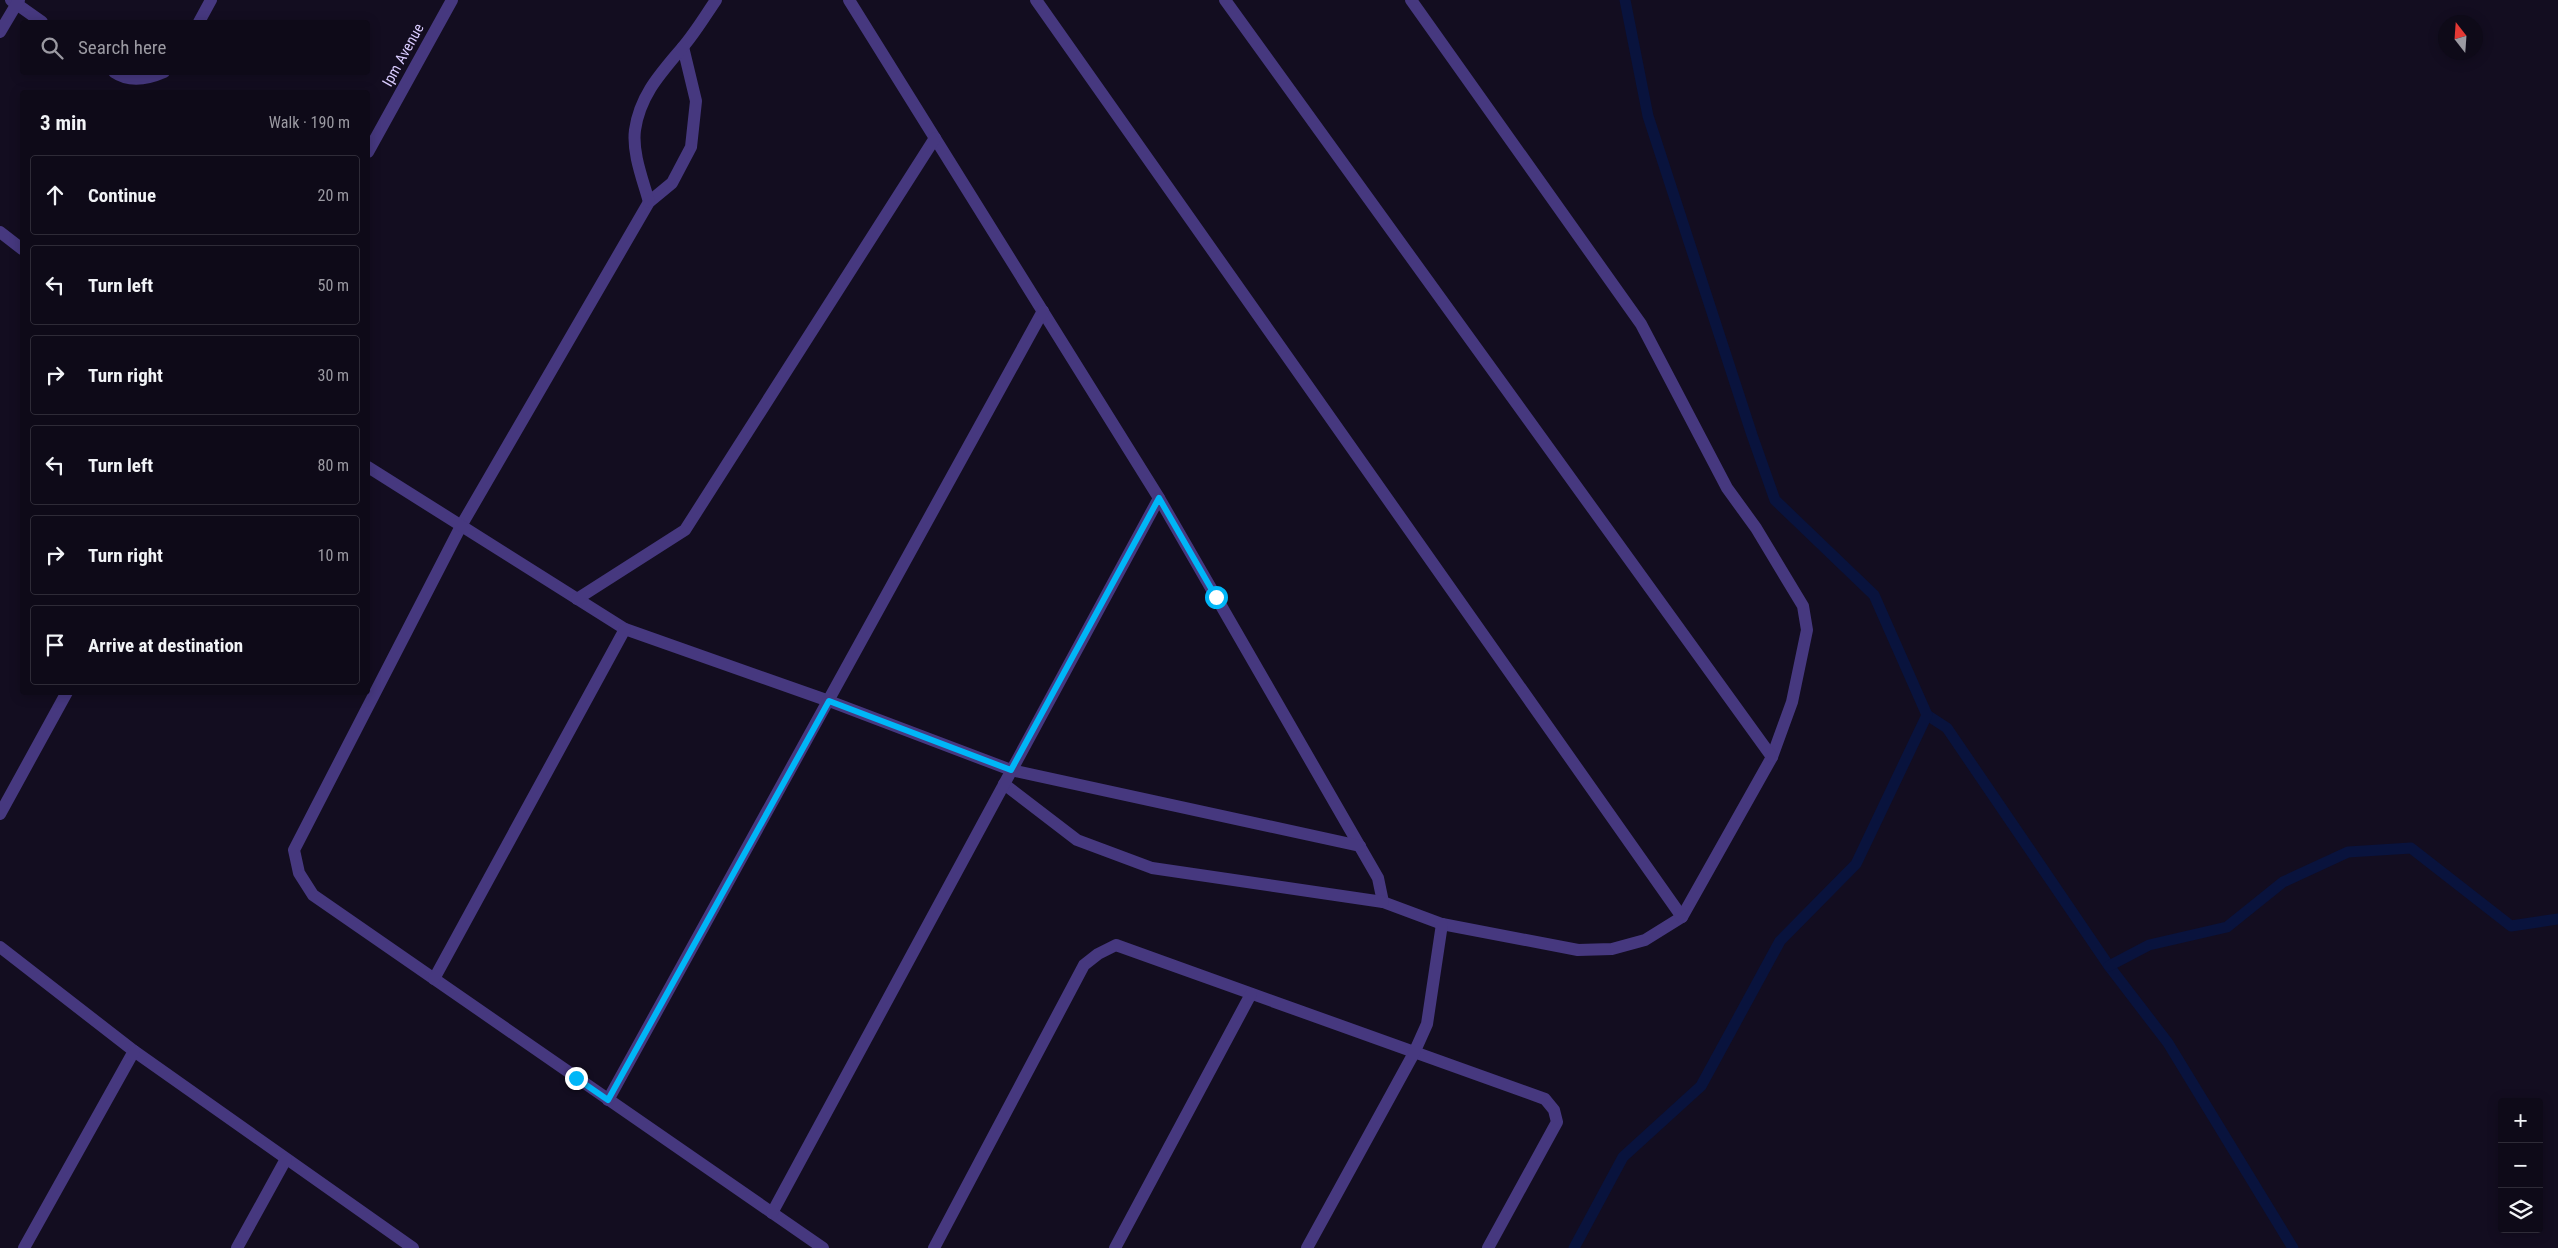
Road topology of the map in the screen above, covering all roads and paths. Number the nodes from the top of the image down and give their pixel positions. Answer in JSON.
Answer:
{"nodes":[{"id":1,"x":211,"y":0,"type":"edge"},
{"id":2,"x":452,"y":0,"type":"edge"},
{"id":3,"x":716,"y":0,"type":"edge"},
{"id":4,"x":849,"y":0,"type":"edge"},
{"id":5,"x":1036,"y":0,"type":"edge"},
{"id":6,"x":1225,"y":0,"type":"edge"},
{"id":7,"x":1411,"y":0,"type":"edge"},
{"id":8,"x":16,"y":2,"type":"edge"},
{"id":9,"x":39,"y":20,"type":"edge"},
{"id":10,"x":200,"y":20,"type":"edge"},
{"id":11,"x":0,"y":32,"type":"edge"},
{"id":12,"x":683,"y":47,"type":"junction"},
{"id":13,"x":118,"y":75,"type":"edge"},
{"id":14,"x":157,"y":75,"type":"edge"},
{"id":15,"x":935,"y":138,"type":"junction"},
{"id":16,"x":370,"y":148,"type":"edge"},
{"id":17,"x":649,"y":202,"type":"junction"},
{"id":18,"x":0,"y":232,"type":"edge"},
{"id":19,"x":20,"y":247,"type":"edge"},
{"id":20,"x":1043,"y":311,"type":"junction"},
{"id":21,"x":370,"y":468,"type":"edge"},
{"id":22,"x":1159,"y":498,"type":"junction"},
{"id":23,"x":461,"y":526,"type":"junction"},
{"id":24,"x":577,"y":599,"type":"junction"},
{"id":25,"x":625,"y":629,"type":"junction"},
{"id":26,"x":65,"y":695,"type":"edge"},
{"id":27,"x":829,"y":701,"type":"junction"},
{"id":28,"x":1772,"y":757,"type":"junction"},
{"id":29,"x":1011,"y":770,"type":"junction"},
{"id":30,"x":1004,"y":784,"type":"junction"},
{"id":31,"x":0,"y":814,"type":"edge"},
{"id":32,"x":1360,"y":846,"type":"junction"},
{"id":33,"x":1383,"y":902,"type":"junction"},
{"id":34,"x":1682,"y":917,"type":"junction"},
{"id":35,"x":1442,"y":924,"type":"junction"},
{"id":36,"x":0,"y":947,"type":"edge"},
{"id":37,"x":434,"y":979,"type":"junction"},
{"id":38,"x":1251,"y":994,"type":"junction"},
{"id":39,"x":134,"y":1051,"type":"junction"},
{"id":40,"x":1414,"y":1053,"type":"junction"},
{"id":41,"x":608,"y":1100,"type":"junction"},
{"id":42,"x":286,"y":1159,"type":"junction"},
{"id":43,"x":772,"y":1212,"type":"junction"},
{"id":44,"x":24,"y":1248,"type":"edge"},
{"id":45,"x":237,"y":1248,"type":"edge"},
{"id":46,"x":413,"y":1248,"type":"edge"},
{"id":47,"x":823,"y":1248,"type":"edge"},
{"id":48,"x":934,"y":1248,"type":"edge"},
{"id":49,"x":1115,"y":1248,"type":"edge"},
{"id":50,"x":1307,"y":1248,"type":"edge"},
{"id":51,"x":1488,"y":1248,"type":"edge"}],
"edges":[{"from":1,"to":10,"type":"street"},
{"from":2,"to":16,"type":"street","name":"Ipm Avenue"},
{"from":3,"to":12,"type":"street"},
{"from":4,"to":15,"type":"street"},
{"from":5,"to":34,"type":"street"},
{"from":6,"to":28,"type":"street"},
{"from":7,"to":28,"type":"street"},
{"from":8,"to":9,"type":"street"},
{"from":8,"to":11,"type":"street"},
{"from":12,"to":17,"type":"street"},
{"from":12,"to":17,"type":"street"},
{"from":13,"to":14,"type":"street"},
{"from":15,"to":20,"type":"street"},
{"from":15,"to":24,"type":"street"},
{"from":17,"to":23,"type":"street"},
{"from":18,"to":19,"type":"street"},
{"from":20,"to":22,"type":"street"},
{"from":20,"to":27,"type":"street"},
{"from":21,"to":23,"type":"street"},
{"from":22,"to":29,"type":"street"},
{"from":22,"to":32,"type":"street"},
{"from":23,"to":24,"type":"street"},
{"from":23,"to":37,"type":"street"},
{"from":24,"to":25,"type":"street"},
{"from":25,"to":27,"type":"street"},
{"from":25,"to":37,"type":"street"},
{"from":26,"to":31,"type":"street"},
{"from":27,"to":29,"type":"street"},
{"from":27,"to":41,"type":"street"},
{"from":28,"to":34,"type":"street"},
{"from":29,"to":30,"type":"street"},
{"from":29,"to":32,"type":"street"},
{"from":30,"to":33,"type":"street"},
{"from":30,"to":43,"type":"street"},
{"from":32,"to":33,"type":"street"},
{"from":33,"to":35,"type":"street"},
{"from":34,"to":35,"type":"street"},
{"from":35,"to":40,"type":"street"},
{"from":36,"to":39,"type":"street"},
{"from":37,"to":41,"type":"street"},
{"from":38,"to":40,"type":"street"},
{"from":38,"to":48,"type":"street"},
{"from":38,"to":49,"type":"street"},
{"from":39,"to":42,"type":"street"},
{"from":39,"to":44,"type":"street"},
{"from":40,"to":50,"type":"street"},
{"from":40,"to":51,"type":"street"},
{"from":41,"to":43,"type":"street"},
{"from":42,"to":45,"type":"street"},
{"from":42,"to":46,"type":"street"},
{"from":43,"to":47,"type":"street"}]}
